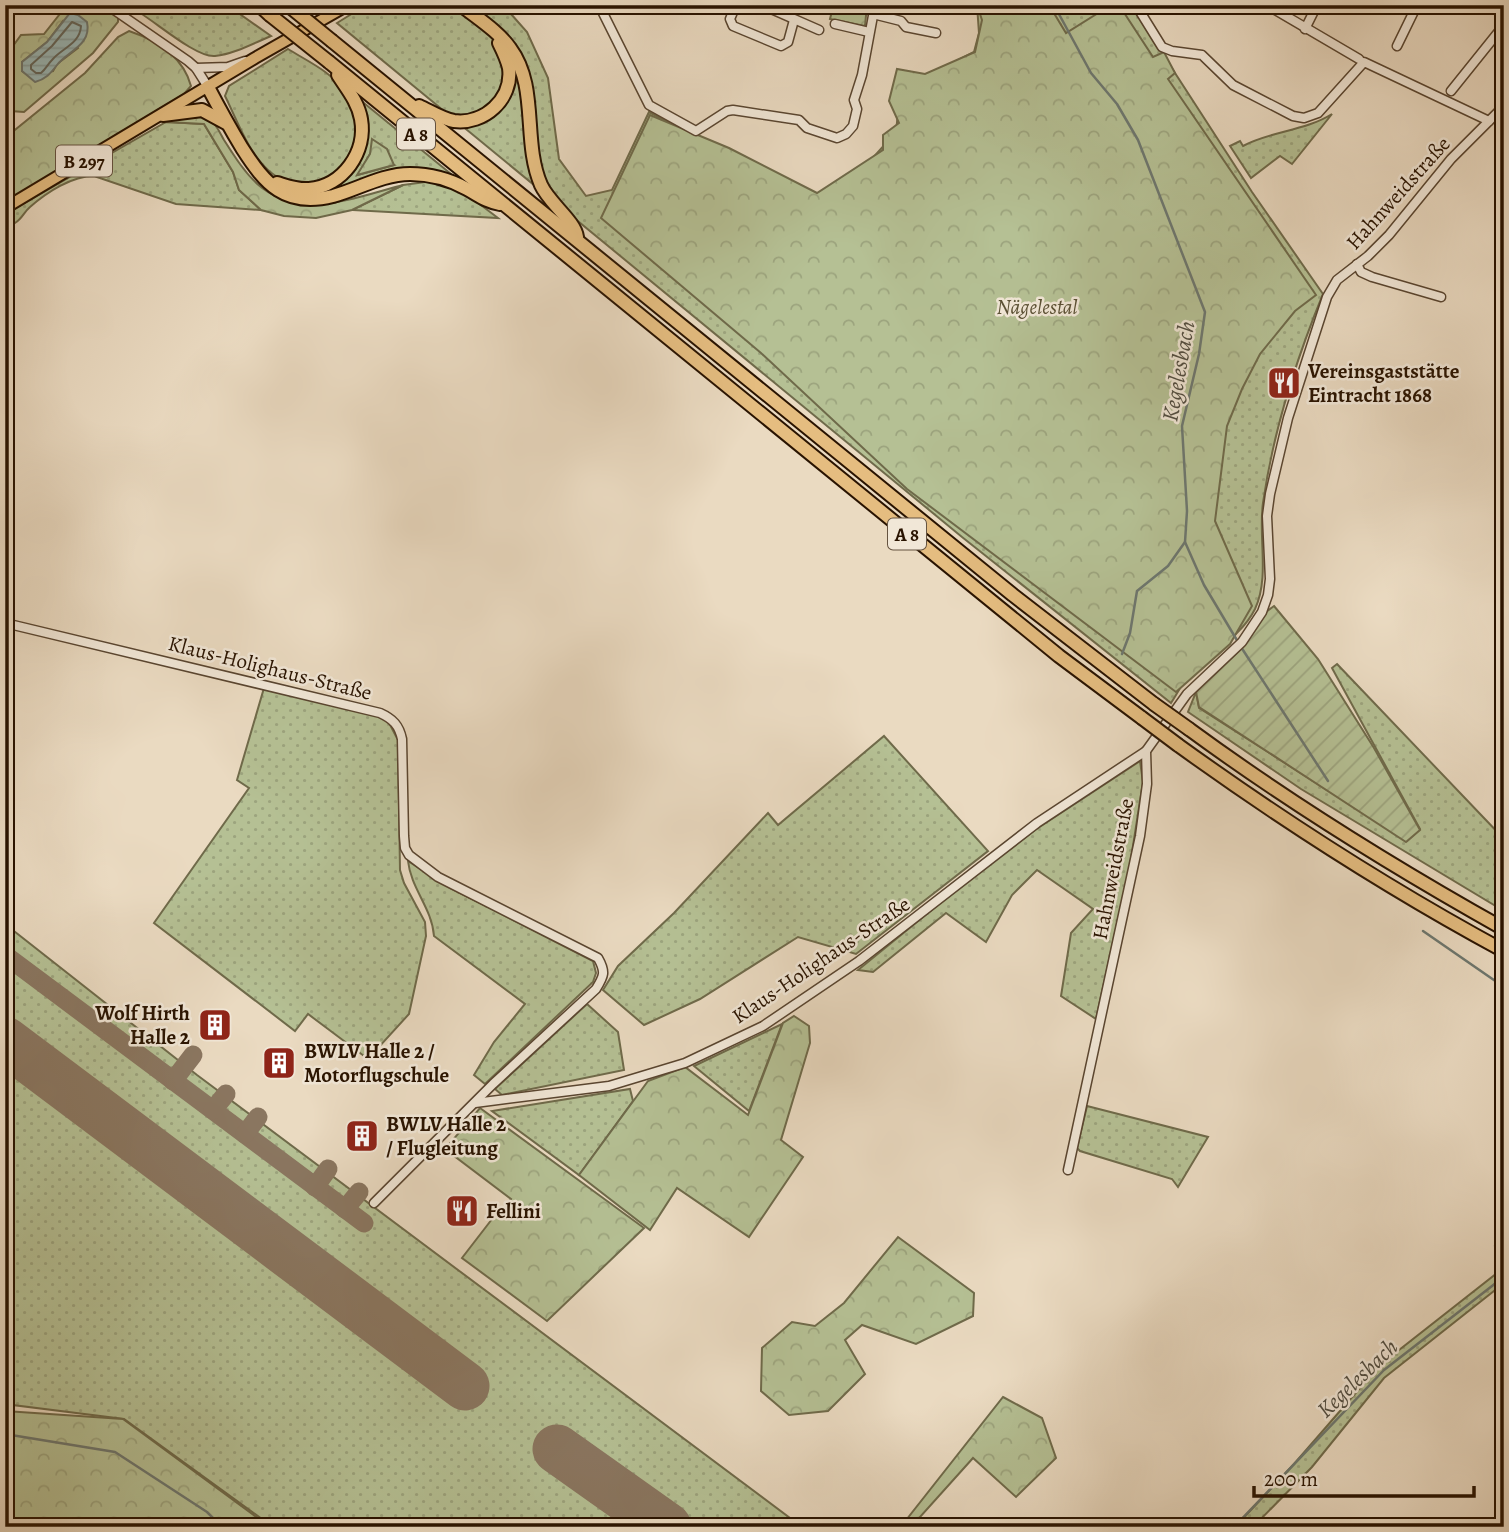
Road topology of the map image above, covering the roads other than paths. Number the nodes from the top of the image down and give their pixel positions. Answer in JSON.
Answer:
{"nodes":[{"id":1,"x":107,"y":5,"type":"edge"},
{"id":2,"x":259,"y":5,"type":"edge"},
{"id":3,"x":289,"y":5,"type":"edge"},
{"id":4,"x":348,"y":5,"type":"edge"},
{"id":5,"x":461,"y":5,"type":"edge"},
{"id":6,"x":599,"y":5,"type":"edge"},
{"id":7,"x":736,"y":5,"type":"edge"},
{"id":8,"x":762,"y":5,"type":"edge"},
{"id":9,"x":1136,"y":5,"type":"edge"},
{"id":10,"x":1267,"y":5,"type":"edge"},
{"id":11,"x":1317,"y":5,"type":"edge"},
{"id":12,"x":1417,"y":5,"type":"edge"},
{"id":13,"x":1489,"y":5,"type":"edge"},
{"id":14,"x":874,"y":10,"type":"edge"},
{"id":15,"x":1504,"y":12,"type":"edge"},
{"id":16,"x":794,"y":20,"type":"junction"},
{"id":17,"x":835,"y":24,"type":"dead end"},
{"id":18,"x":1504,"y":25,"type":"edge"},
{"id":19,"x":1305,"y":29,"type":"junction"},
{"id":20,"x":819,"y":30,"type":"dead end"},
{"id":21,"x":492,"y":31,"type":"junction"},
{"id":22,"x":869,"y":32,"type":"junction"},
{"id":23,"x":936,"y":33,"type":"dead end"},
{"id":24,"x":1398,"y":46,"type":"dead end"},
{"id":25,"x":255,"y":58,"type":"junction"},
{"id":26,"x":1359,"y":59,"type":"dead end"},
{"id":27,"x":329,"y":62,"type":"junction"},
{"id":28,"x":197,"y":68,"type":"junction"},
{"id":29,"x":208,"y":87,"type":"junction"},
{"id":30,"x":1451,"y":91,"type":"dead end"},
{"id":31,"x":401,"y":97,"type":"junction"},
{"id":32,"x":1504,"y":106,"type":"edge"},
{"id":33,"x":163,"y":115,"type":"junction"},
{"id":34,"x":1489,"y":121,"type":"junction"},
{"id":35,"x":226,"y":123,"type":"junction"},
{"id":36,"x":256,"y":169,"type":"junction"},
{"id":37,"x":504,"y":205,"type":"junction"},
{"id":38,"x":5,"y":208,"type":"edge"},
{"id":39,"x":578,"y":241,"type":"junction"},
{"id":40,"x":1353,"y":267,"type":"junction"},
{"id":41,"x":1441,"y":297,"type":"dead end"},
{"id":42,"x":5,"y":623,"type":"edge"},
{"id":43,"x":1146,"y":751,"type":"junction"},
{"id":44,"x":1504,"y":929,"type":"edge"},
{"id":45,"x":1504,"y":951,"type":"edge"},
{"id":46,"x":475,"y":1102,"type":"junction"},
{"id":47,"x":1068,"y":1170,"type":"dead end"},
{"id":48,"x":374,"y":1203,"type":"dead end"}],
"edges":[{"from":1,"to":28,"type":"street"},
{"from":2,"to":27,"type":"highway","number":"A 8","bridge":true},
{"from":3,"to":31,"type":"highway","number":"A 8","bridge":true},
{"from":4,"to":25,"type":"main road","number":"B 297"},
{"from":5,"to":21,"type":"highway"},
{"from":6,"to":22,"type":"street"},
{"from":7,"to":16,"type":"street"},
{"from":8,"to":16,"type":"street"},
{"from":9,"to":34,"type":"street"},
{"from":10,"to":19,"type":"street"},
{"from":11,"to":19,"type":"street"},
{"from":12,"to":24,"type":"street"},
{"from":13,"to":15,"type":"street"},
{"from":14,"to":22,"type":"street"},
{"from":14,"to":23,"type":"street"},
{"from":16,"to":20,"type":"street"},
{"from":17,"to":22,"type":"street"},
{"from":18,"to":30,"type":"street"},
{"from":19,"to":26,"type":"street"},
{"from":21,"to":31,"type":"highway"},
{"from":21,"to":39,"type":"highway"},
{"from":25,"to":28,"type":"street"},
{"from":25,"to":29,"type":"main road","number":"B 297"},
{"from":27,"to":36,"type":"highway"},
{"from":27,"to":37,"type":"highway","number":"A 8"},
{"from":28,"to":29,"type":"street"},
{"from":29,"to":33,"type":"main road","number":"B 297"},
{"from":29,"to":35,"type":"highway"},
{"from":31,"to":39,"type":"highway","number":"A 8"},
{"from":32,"to":34,"type":"street","name":"Hahnweidstraße"},
{"from":33,"to":35,"type":"highway"},
{"from":33,"to":38,"type":"main road","number":"B 297"},
{"from":34,"to":40,"type":"street","name":"Hahnweidstraße"},
{"from":35,"to":36,"type":"highway"},
{"from":36,"to":37,"type":"highway"},
{"from":37,"to":45,"type":"highway","number":"A 8","bridge":true},
{"from":39,"to":44,"type":"highway","number":"A 8","bridge":true},
{"from":40,"to":41,"type":"street"},
{"from":40,"to":43,"type":"street","name":"Hahnweidstraße"},
{"from":42,"to":46,"type":"street","name":"Klaus-Holighaus-Straße"},
{"from":43,"to":46,"type":"street","name":"Klaus-Holighaus-Straße"},
{"from":43,"to":47,"type":"street","name":"Hahnweidstraße"},
{"from":46,"to":48,"type":"street","name":"Klaus-Holighaus-Straße"}]}
